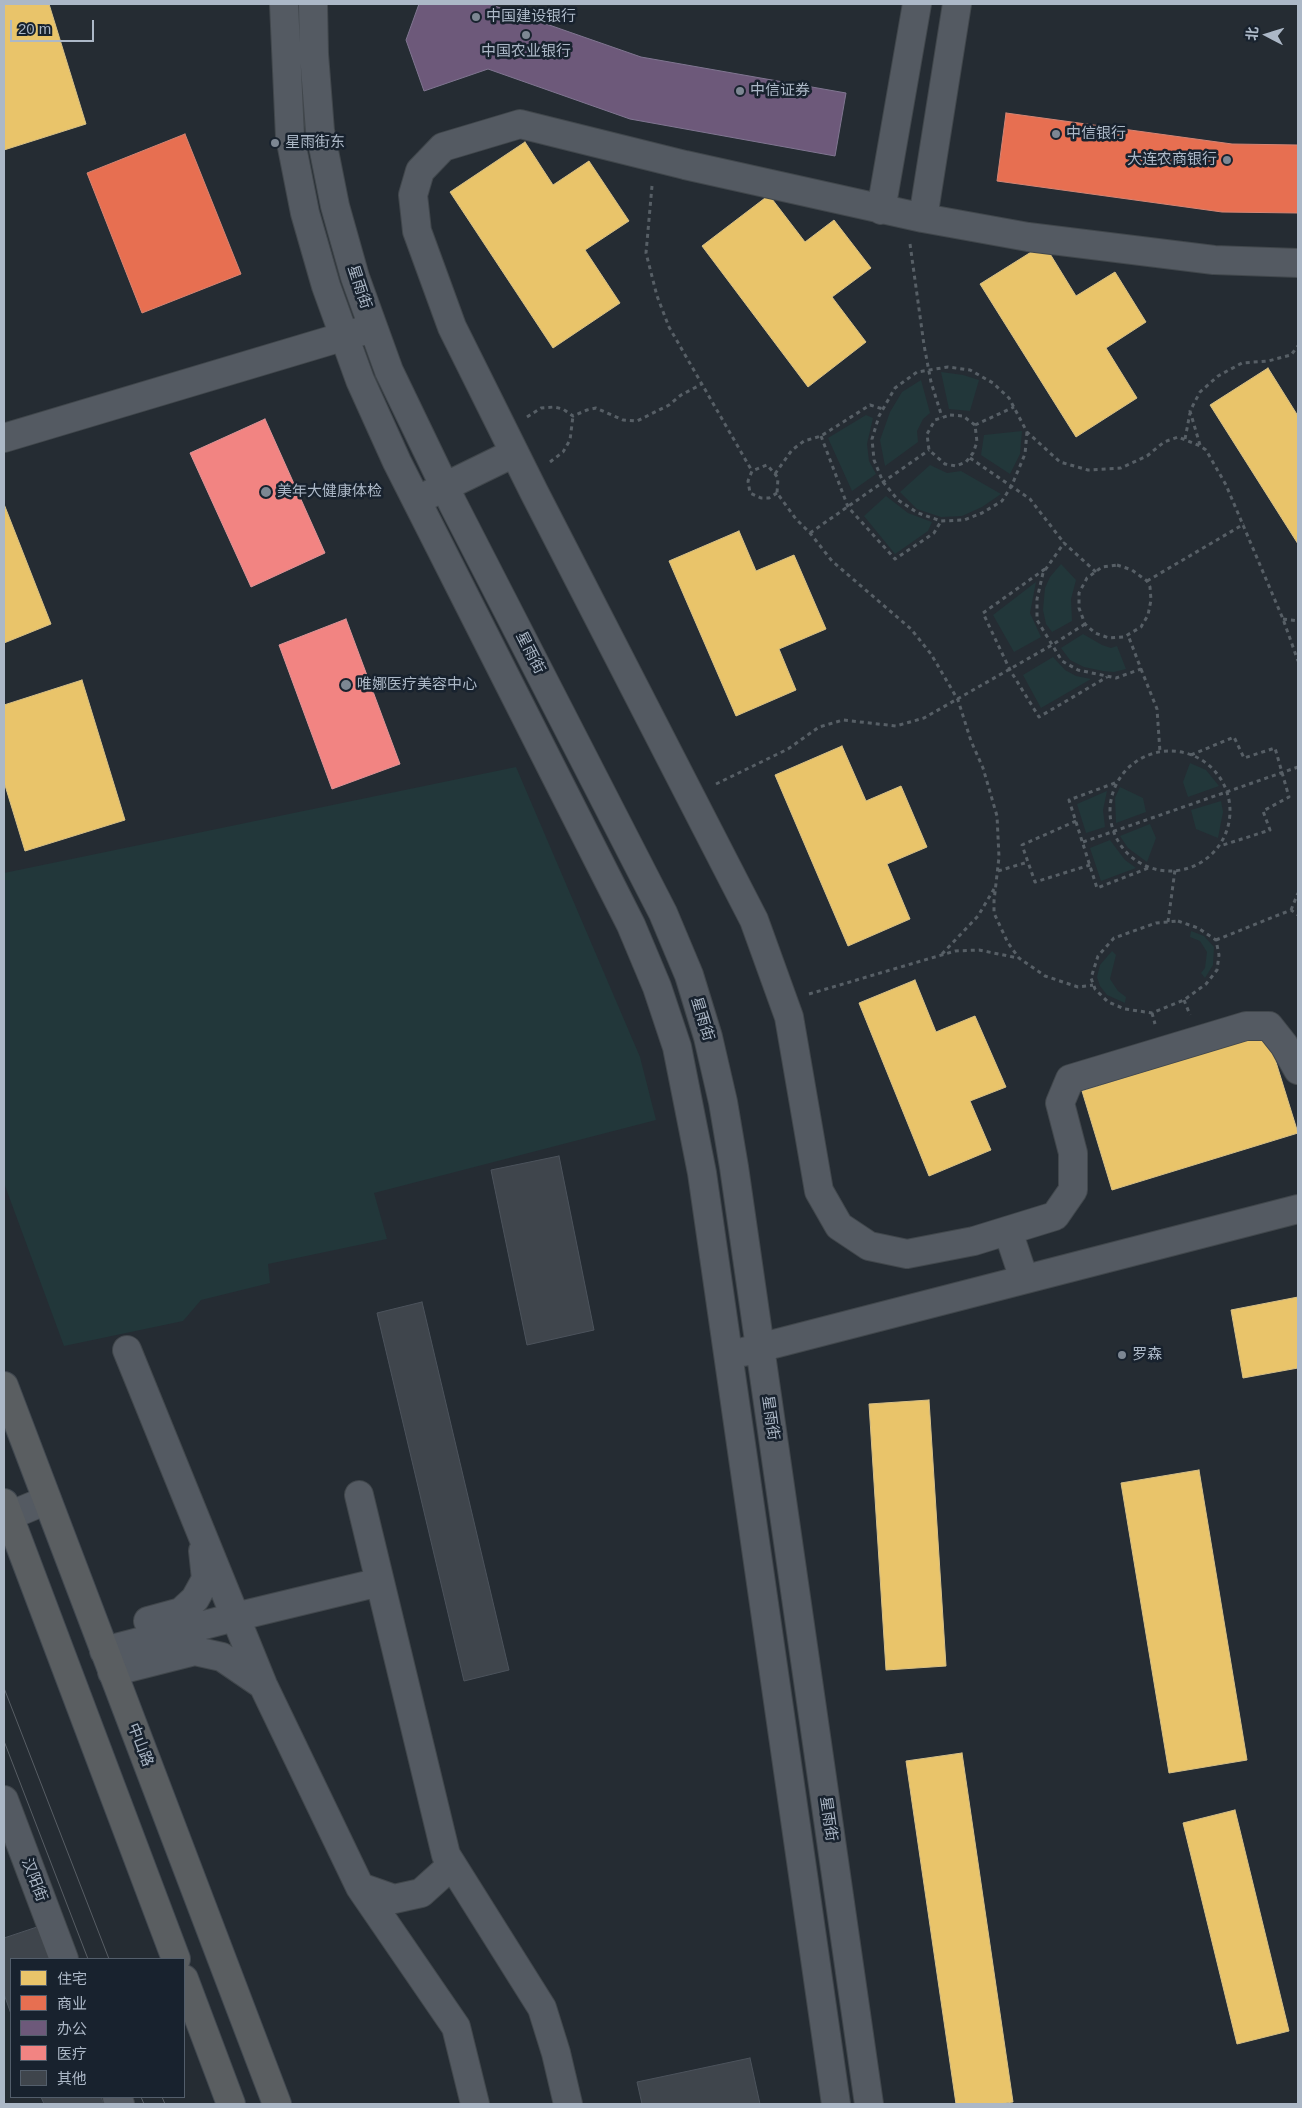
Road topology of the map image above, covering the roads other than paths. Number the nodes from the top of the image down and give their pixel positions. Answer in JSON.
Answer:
{"nodes":[{"id":1,"x":284,"y":4,"type":"edge"},
{"id":2,"x":313,"y":4,"type":"edge"},
{"id":3,"x":917,"y":4,"type":"edge"},
{"id":4,"x":957,"y":4,"type":"edge"},
{"id":5,"x":903,"y":214,"type":"junction"},
{"id":6,"x":1298,"y":263,"type":"edge"},
{"id":7,"x":373,"y":328,"type":"junction"},
{"id":8,"x":344,"y":336,"type":"junction"},
{"id":9,"x":4,"y":438,"type":"edge"},
{"id":10,"x":517,"y":458,"type":"junction"},
{"id":11,"x":449,"y":495,"type":"junction"},
{"id":12,"x":421,"y":509,"type":"junction"},
{"id":13,"x":1298,"y":1070,"type":"edge"},
{"id":14,"x":1298,"y":1208,"type":"edge"},
{"id":15,"x":1002,"y":1233,"type":"junction"},
{"id":16,"x":1017,"y":1281,"type":"junction"},
{"id":17,"x":760,"y":1347,"type":"junction"},
{"id":18,"x":127,"y":1350,"type":"dead end"},
{"id":19,"x":728,"y":1355,"type":"junction"},
{"id":20,"x":4,"y":1386,"type":"edge"},
{"id":21,"x":359,"y":1495,"type":"dead end"},
{"id":22,"x":47,"y":1500,"type":"junction"},
{"id":23,"x":5,"y":1512,"type":"edge"},
{"id":24,"x":202,"y":1539,"type":"junction"},
{"id":25,"x":380,"y":1582,"type":"junction"},
{"id":26,"x":235,"y":1617,"type":"junction"},
{"id":27,"x":105,"y":1653,"type":"junction"},
{"id":28,"x":263,"y":1685,"type":"junction"},
{"id":29,"x":4,"y":1800,"type":"edge"},
{"id":30,"x":452,"y":1865,"type":"junction"},
{"id":31,"x":360,"y":1887,"type":"junction"},
{"id":32,"x":64,"y":1958,"type":"edge"},
{"id":33,"x":176,"y":1958,"type":"edge"},
{"id":34,"x":185,"y":1981,"type":"edge"},
{"id":35,"x":231,"y":2104,"type":"edge"},
{"id":36,"x":276,"y":2104,"type":"edge"},
{"id":37,"x":475,"y":2104,"type":"edge"},
{"id":38,"x":568,"y":2104,"type":"edge"},
{"id":39,"x":836,"y":2104,"type":"edge"},
{"id":40,"x":869,"y":2104,"type":"edge"}],
"edges":[{"from":1,"to":8,"type":"street","name":"星雨街"},
{"from":2,"to":7,"type":"street","name":"星雨街"},
{"from":3,"to":5,"type":"street"},
{"from":4,"to":5,"type":"street"},
{"from":5,"to":6,"type":"street"},
{"from":5,"to":10,"type":"street"},
{"from":7,"to":8,"type":"street"},
{"from":7,"to":11,"type":"street","name":"星雨街"},
{"from":8,"to":9,"type":"street"},
{"from":8,"to":12,"type":"street","name":"星雨街"},
{"from":10,"to":11,"type":"street"},
{"from":10,"to":15,"type":"street"},
{"from":11,"to":12,"type":"street"},
{"from":11,"to":17,"type":"street","name":"星雨街"},
{"from":12,"to":19,"type":"street","name":"星雨街"},
{"from":13,"to":15,"type":"street"},
{"from":14,"to":16,"type":"street"},
{"from":15,"to":16,"type":"street"},
{"from":16,"to":17,"type":"street"},
{"from":17,"to":19,"type":"street"},
{"from":17,"to":40,"type":"street","name":"星雨街"},
{"from":18,"to":24,"type":"street"},
{"from":19,"to":39,"type":"street","name":"星雨街"},
{"from":20,"to":22,"type":"highway","name":"中山路"},
{"from":21,"to":25,"type":"street"},
{"from":22,"to":23,"type":"street"},
{"from":22,"to":27,"type":"highway","name":"中山路"},
{"from":23,"to":33,"type":"highway"},
{"from":24,"to":26,"type":"street"},
{"from":24,"to":27,"type":"street"},
{"from":25,"to":26,"type":"street"},
{"from":25,"to":30,"type":"street"},
{"from":26,"to":27,"type":"street"},
{"from":26,"to":28,"type":"street"},
{"from":27,"to":28,"type":"street"},
{"from":27,"to":36,"type":"highway","name":"中山路"},
{"from":28,"to":31,"type":"street"},
{"from":29,"to":32,"type":"street","name":"汉阳街"},
{"from":30,"to":31,"type":"street"},
{"from":30,"to":38,"type":"street"},
{"from":31,"to":37,"type":"street"},
{"from":34,"to":35,"type":"highway"}]}
